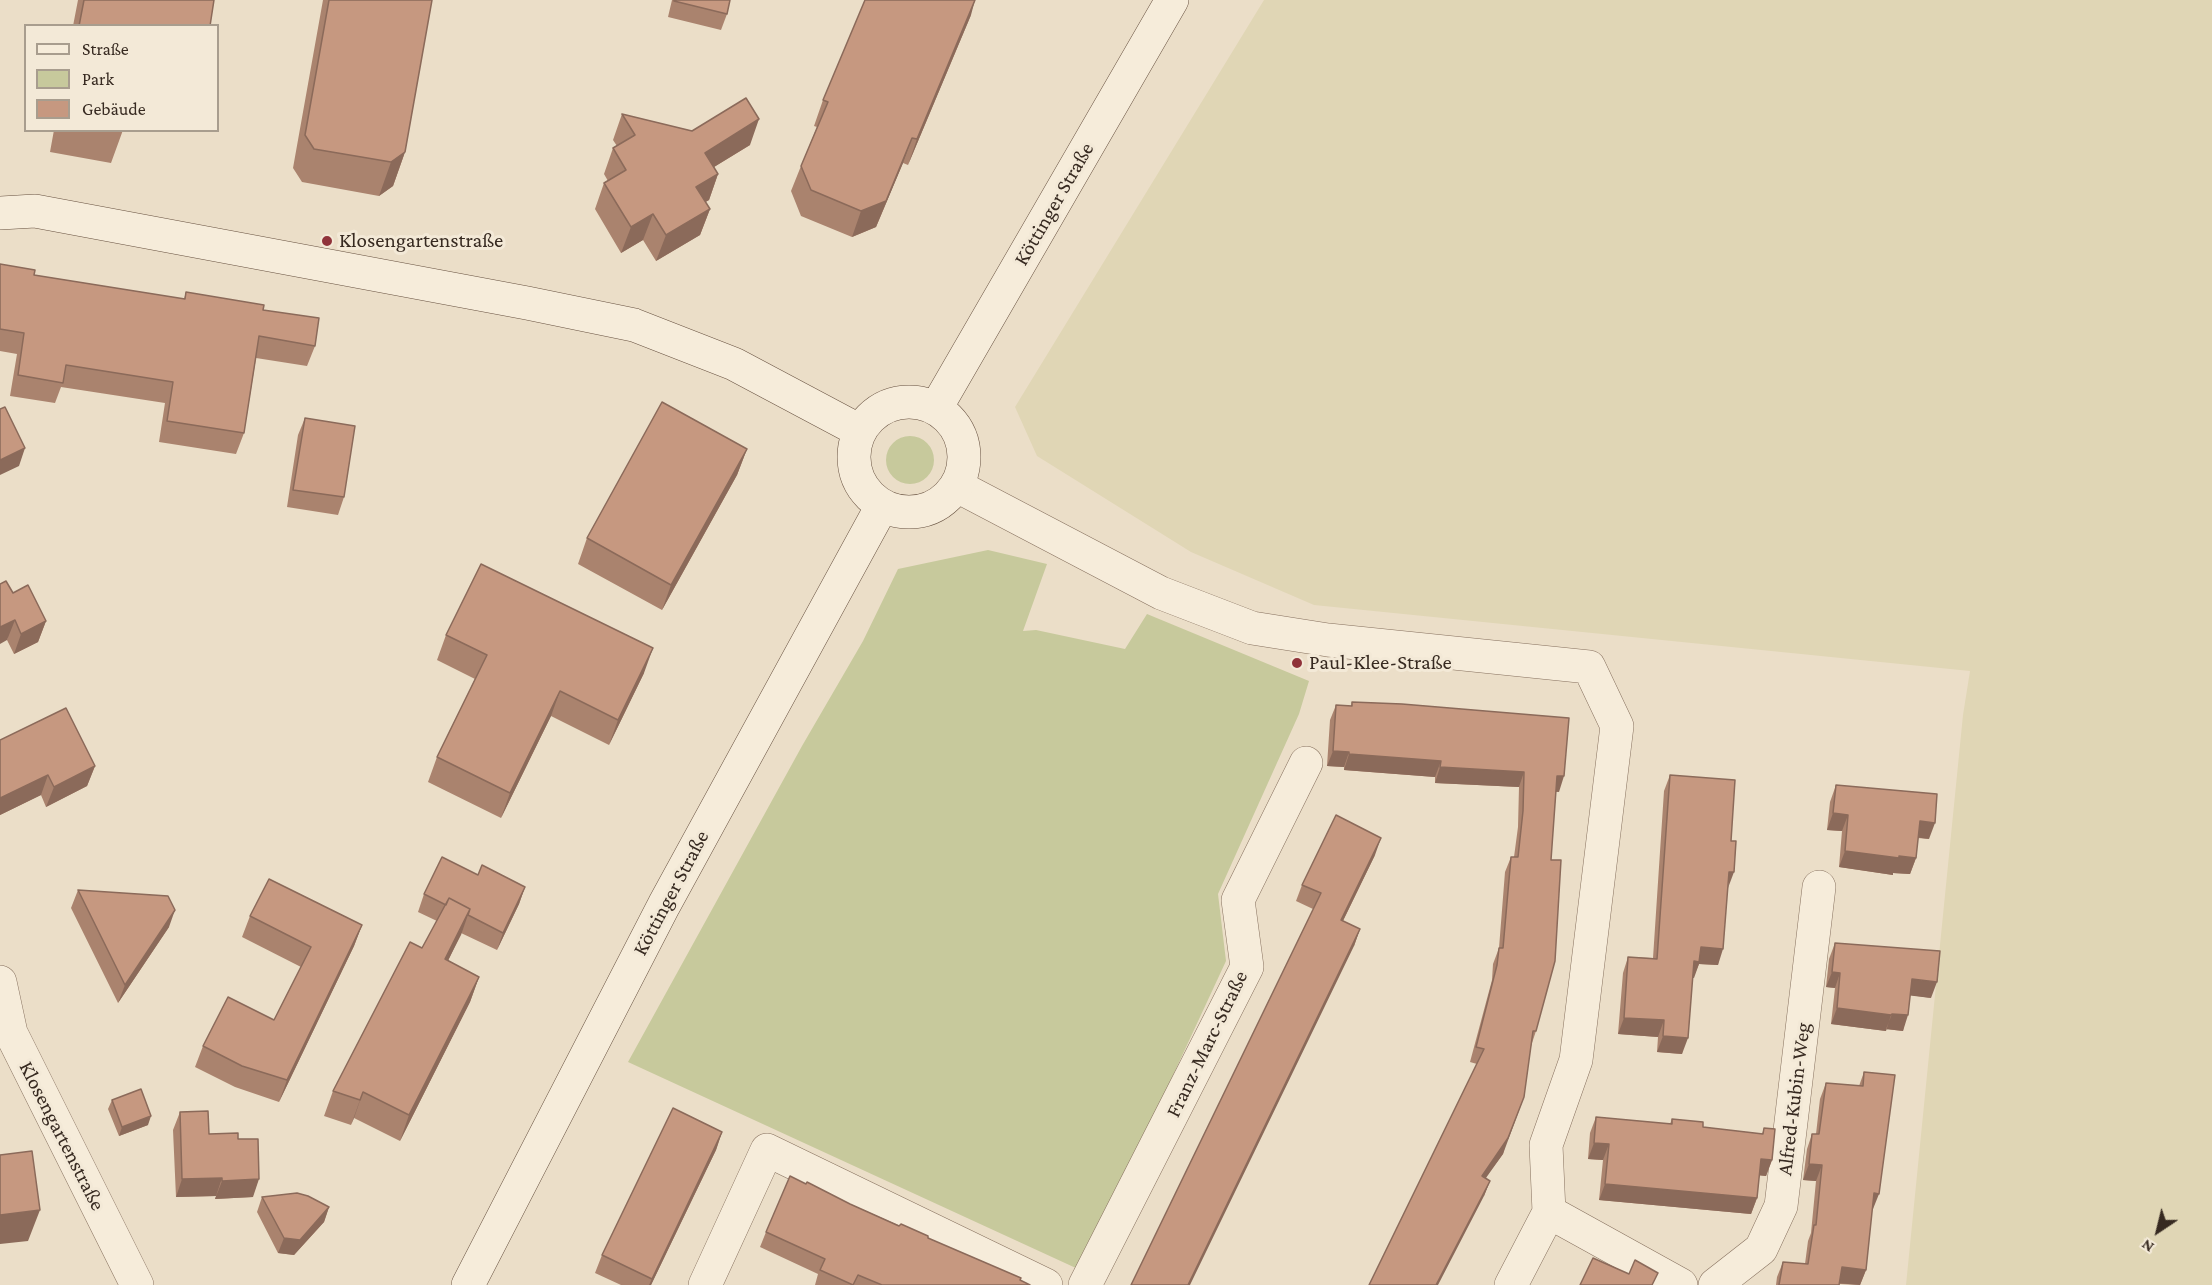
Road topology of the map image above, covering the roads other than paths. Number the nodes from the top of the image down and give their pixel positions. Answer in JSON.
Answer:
{"nodes":[{"id":1,"x":1172,"y":0,"type":"edge"},
{"id":2,"x":0,"y":213,"type":"edge"},
{"id":3,"x":936,"y":408,"type":"junction"},
{"id":4,"x":860,"y":431,"type":"junction"},
{"id":5,"x":957,"y":486,"type":"junction"},
{"id":6,"x":882,"y":506,"type":"junction"},
{"id":7,"x":1306,"y":764,"type":"dead end"},
{"id":8,"x":1819,"y":887,"type":"dead end"},
{"id":9,"x":0,"y":982,"type":"edge"},
{"id":10,"x":1549,"y":1212,"type":"junction"},
{"id":11,"x":137,"y":1285,"type":"edge"},
{"id":12,"x":468,"y":1285,"type":"edge"},
{"id":13,"x":705,"y":1285,"type":"edge"},
{"id":14,"x":1046,"y":1285,"type":"edge"},
{"id":15,"x":1085,"y":1285,"type":"edge"},
{"id":16,"x":1511,"y":1285,"type":"edge"},
{"id":17,"x":1681,"y":1285,"type":"edge"},
{"id":18,"x":1715,"y":1285,"type":"edge"}],
"edges":[{"from":1,"to":3,"type":"street","name":"Köttinger Straße"},
{"from":2,"to":4,"type":"street"},
{"from":3,"to":4,"type":"street"},
{"from":3,"to":5,"type":"street"},
{"from":4,"to":6,"type":"street"},
{"from":5,"to":6,"type":"street"},
{"from":5,"to":10,"type":"street"},
{"from":6,"to":12,"type":"street","name":"Köttinger Straße"},
{"from":7,"to":15,"type":"street","name":"Franz-Marc-Straße"},
{"from":8,"to":18,"type":"street","name":"Alfred-Kubin-Weg"},
{"from":9,"to":11,"type":"street","name":"Klosengartenstraße"},
{"from":10,"to":16,"type":"street"},
{"from":10,"to":17,"type":"street"},
{"from":13,"to":14,"type":"street"}]}
